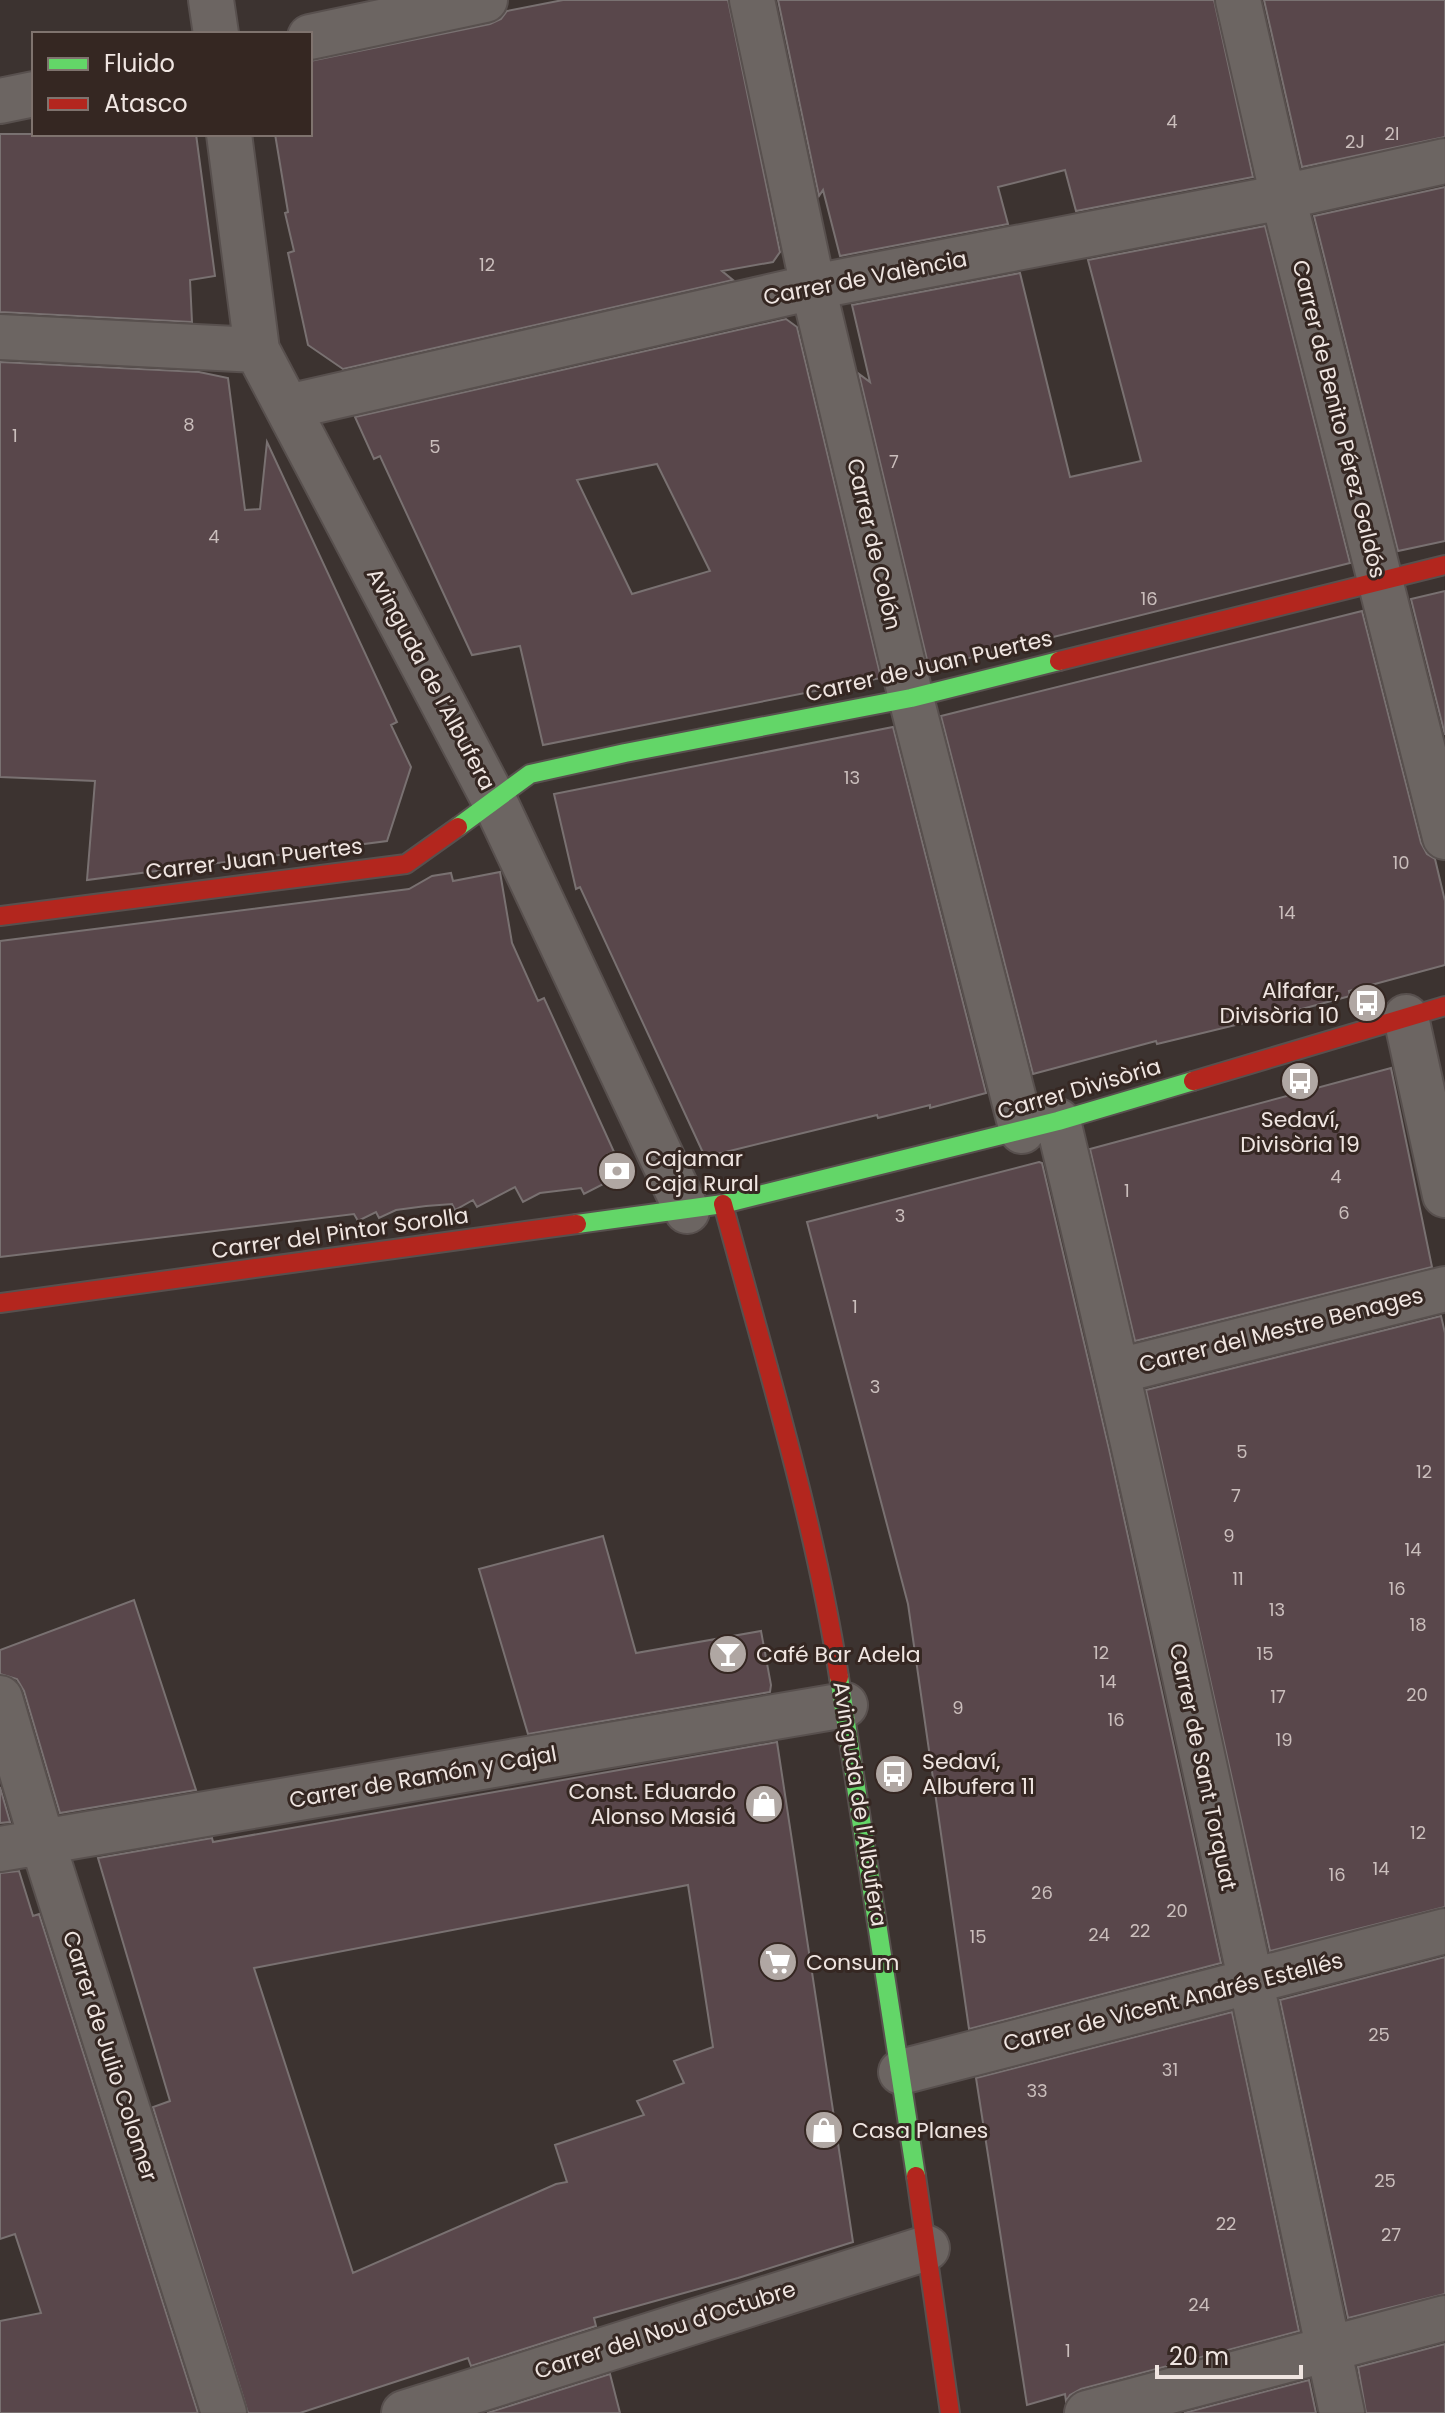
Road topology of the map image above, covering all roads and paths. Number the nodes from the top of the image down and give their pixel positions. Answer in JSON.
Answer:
{"nodes":[{"id":1,"x":211,"y":0,"type":"edge"},
{"id":2,"x":485,"y":0,"type":"edge"},
{"id":3,"x":752,"y":0,"type":"edge"},
{"id":4,"x":1238,"y":0,"type":"edge"},
{"id":5,"x":216,"y":32,"type":"edge"},
{"id":6,"x":312,"y":37,"type":"edge"},
{"id":7,"x":32,"y":94,"type":"edge"},
{"id":8,"x":0,"y":101,"type":"edge"},
{"id":9,"x":229,"y":136,"type":"edge"},
{"id":10,"x":1445,"y":161,"type":"edge"},
{"id":11,"x":1283,"y":197,"type":"junction"},
{"id":12,"x":813,"y":287,"type":"junction"},
{"id":13,"x":0,"y":337,"type":"edge"},
{"id":14,"x":257,"y":350,"type":"junction"},
{"id":15,"x":288,"y":407,"type":"junction"},
{"id":16,"x":1445,"y":565,"type":"edge"},
{"id":17,"x":1379,"y":581,"type":"junction"},
{"id":18,"x":911,"y":698,"type":"junction"},
{"id":19,"x":494,"y":800,"type":"junction"},
{"id":20,"x":1445,"y":837,"type":"edge"},
{"id":21,"x":0,"y":916,"type":"edge"},
{"id":22,"x":1426,"y":1011,"type":"edge"},
{"id":23,"x":1040,"y":1126,"type":"junction"},
{"id":24,"x":1445,"y":1195,"type":"edge"},
{"id":25,"x":705,"y":1208,"type":"junction"},
{"id":26,"x":1445,"y":1289,"type":"edge"},
{"id":27,"x":0,"y":1303,"type":"edge"},
{"id":28,"x":1118,"y":1371,"type":"junction"},
{"id":29,"x":0,"y":1698,"type":"edge"},
{"id":30,"x":845,"y":1705,"type":"junction"},
{"id":31,"x":21,"y":1845,"type":"edge"},
{"id":32,"x":1445,"y":1931,"type":"edge"},
{"id":33,"x":1251,"y":1982,"type":"junction"},
{"id":34,"x":901,"y":2072,"type":"junction"},
{"id":35,"x":927,"y":2248,"type":"junction"},
{"id":36,"x":1445,"y":2318,"type":"edge"},
{"id":37,"x":1329,"y":2350,"type":"junction"},
{"id":38,"x":224,"y":2413,"type":"edge"},
{"id":39,"x":404,"y":2413,"type":"edge"},
{"id":40,"x":950,"y":2413,"type":"edge"},
{"id":41,"x":1087,"y":2413,"type":"edge"},
{"id":42,"x":1342,"y":2413,"type":"edge"}],
"edges":[{"from":1,"to":5,"type":"street"},
{"from":2,"to":6,"type":"street"},
{"from":3,"to":12,"type":"street","name":"Carrer de Colón"},
{"from":4,"to":11,"type":"street","name":"Carrer de Benito Pérez Galdós"},
{"from":7,"to":8,"type":"street"},
{"from":9,"to":14,"type":"street","name":"Avinguda de l'Albufera"},
{"from":10,"to":11,"type":"street","name":"Carrer de València"},
{"from":11,"to":12,"type":"street","name":"Carrer de València"},
{"from":11,"to":17,"type":"street","name":"Carrer de Benito Pérez Galdós"},
{"from":12,"to":15,"type":"street","name":"Carrer de València"},
{"from":12,"to":18,"type":"street","name":"Carrer de Colón"},
{"from":13,"to":14,"type":"street"},
{"from":14,"to":15,"type":"street","name":"Avinguda de l'Albufera"},
{"from":15,"to":19,"type":"street","name":"Avinguda de l'Albufera"},
{"from":16,"to":17,"type":"street"},
{"from":17,"to":18,"type":"street","name":"Carrer de Juan Puertes"},
{"from":17,"to":20,"type":"street","name":"Carrer de Benito Pérez Galdós"},
{"from":18,"to":19,"type":"street","name":"Carrer de Juan Puertes"},
{"from":18,"to":23,"type":"street","name":"Carrer de Colón"},
{"from":19,"to":21,"type":"street","name":"Carrer Juan Puertes"},
{"from":19,"to":25,"type":"street","name":"Avinguda de l'Albufera"},
{"from":22,"to":23,"type":"street","name":"Carrer Divisòria"},
{"from":22,"to":24,"type":"street"},
{"from":23,"to":25,"type":"street","name":"Carrer Divisòria"},
{"from":23,"to":28,"type":"street","name":"Carrer de Sant Torquat"},
{"from":25,"to":27,"type":"street","name":"Carrer del Pintor Sorolla"},
{"from":25,"to":30,"type":"street","name":"Avinguda de l'Albufera"},
{"from":26,"to":28,"type":"street","name":"Carrer del Mestre Benages"},
{"from":28,"to":33,"type":"street","name":"Carrer de Sant Torquat"},
{"from":29,"to":31,"type":"street","name":"Carrer de Julio Colomer"},
{"from":30,"to":31,"type":"street","name":"Carrer de Ramón y Cajal"},
{"from":30,"to":34,"type":"street","name":"Avinguda de l'Albufera"},
{"from":31,"to":38,"type":"street","name":"Carrer de Julio Colomer"},
{"from":32,"to":33,"type":"street","name":"Carrer de Vicent Andrés Estellés"},
{"from":33,"to":34,"type":"street","name":"Carrer de Vicent Andrés Estellés"},
{"from":33,"to":37,"type":"street","name":"Carrer de Sant Torquat"},
{"from":34,"to":35,"type":"street","name":"Avinguda de l'Albufera"},
{"from":35,"to":39,"type":"street","name":"Carrer del Nou d'Octubre"},
{"from":35,"to":40,"type":"street","name":"Avinguda de l'Albufera"},
{"from":36,"to":37,"type":"street"},
{"from":37,"to":41,"type":"street"},
{"from":37,"to":42,"type":"street","name":"Carrer de Sant Torquat"}]}
